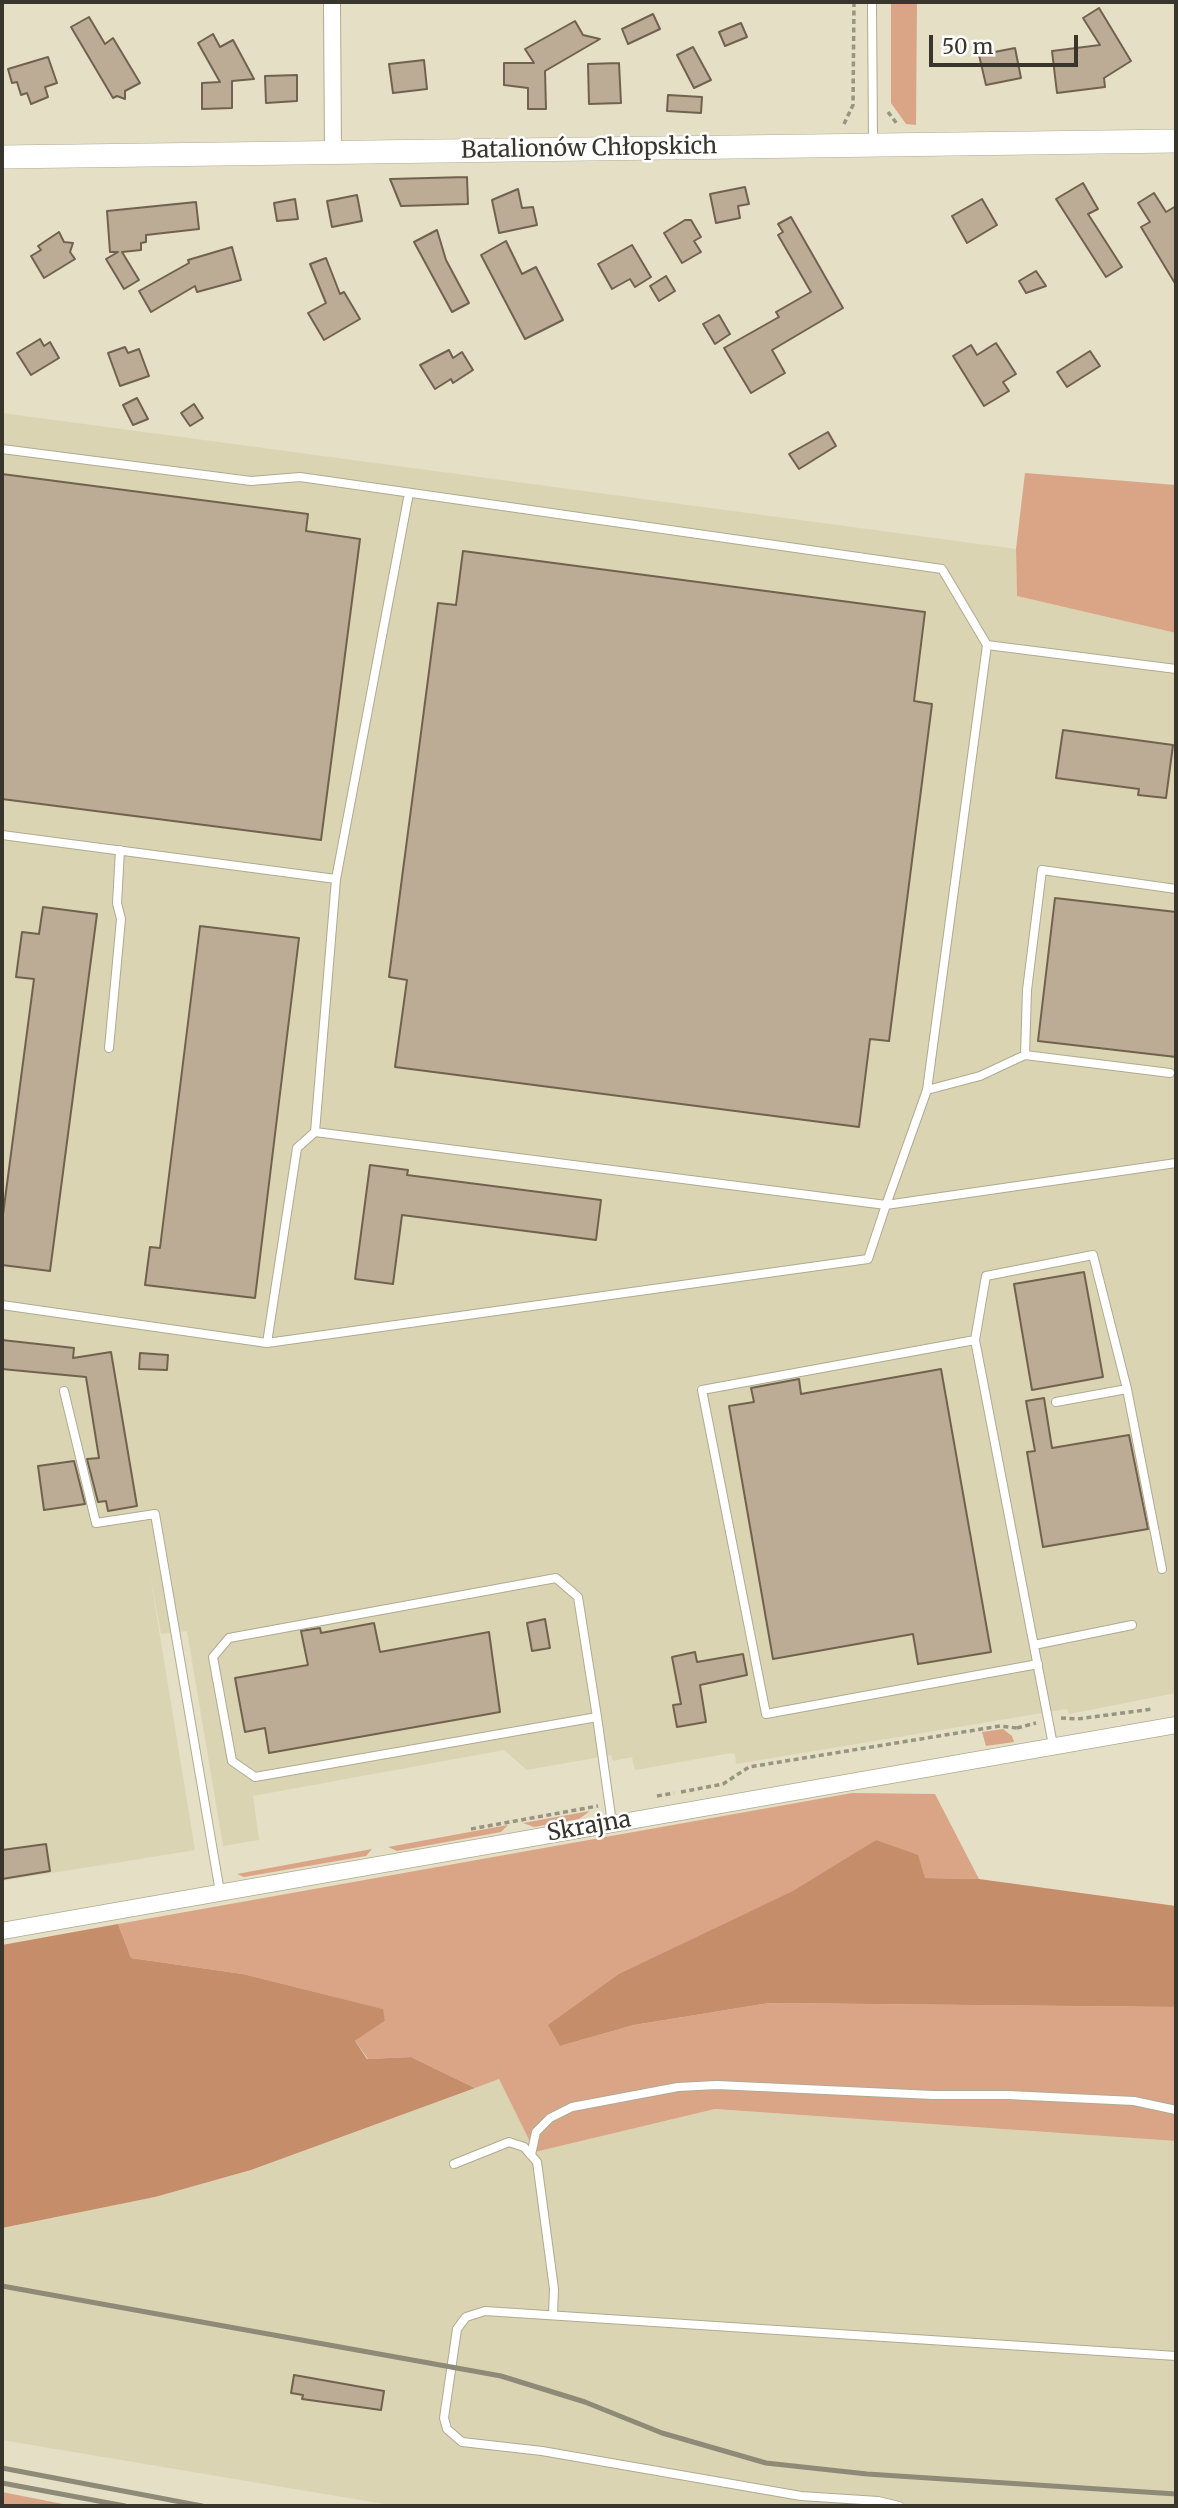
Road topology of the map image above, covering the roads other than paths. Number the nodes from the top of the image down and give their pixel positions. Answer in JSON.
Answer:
{"nodes":[{"id":1,"x":332,"y":2,"type":"edge"},
{"id":2,"x":872,"y":2,"type":"edge"},
{"id":3,"x":1176,"y":141,"type":"edge"},
{"id":4,"x":873,"y":145,"type":"junction"},
{"id":5,"x":333,"y":152,"type":"junction"},
{"id":6,"x":2,"y":157,"type":"edge"},
{"id":7,"x":2,"y":449,"type":"edge"},
{"id":8,"x":409,"y":493,"type":"junction"},
{"id":9,"x":987,"y":645,"type":"junction"},
{"id":10,"x":1176,"y":669,"type":"edge"},
{"id":11,"x":2,"y":835,"type":"edge"},
{"id":12,"x":120,"y":850,"type":"junction"},
{"id":13,"x":336,"y":878,"type":"junction"},
{"id":14,"x":1176,"y":889,"type":"edge"},
{"id":15,"x":108,"y":1048,"type":"dead end"},
{"id":16,"x":1025,"y":1055,"type":"junction"},
{"id":17,"x":1170,"y":1073,"type":"dead end"},
{"id":18,"x":927,"y":1090,"type":"junction"},
{"id":19,"x":315,"y":1132,"type":"junction"},
{"id":20,"x":1176,"y":1163,"type":"edge"},
{"id":21,"x":886,"y":1205,"type":"junction"},
{"id":22,"x":2,"y":1305,"type":"edge"},
{"id":23,"x":975,"y":1340,"type":"junction"},
{"id":24,"x":267,"y":1343,"type":"junction"},
{"id":25,"x":1127,"y":1389,"type":"junction"},
{"id":26,"x":64,"y":1391,"type":"dead end"},
{"id":27,"x":1056,"y":1402,"type":"dead end"},
{"id":28,"x":1163,"y":1569,"type":"dead end"},
{"id":29,"x":1132,"y":1625,"type":"dead end"},
{"id":30,"x":1034,"y":1645,"type":"junction"},
{"id":31,"x":1038,"y":1664,"type":"junction"},
{"id":32,"x":597,"y":1717,"type":"junction"},
{"id":33,"x":1176,"y":1725,"type":"edge"},
{"id":34,"x":1054,"y":1745,"type":"junction"},
{"id":35,"x":612,"y":1823,"type":"junction"},
{"id":36,"x":220,"y":1892,"type":"junction"},
{"id":37,"x":2,"y":1931,"type":"edge"},
{"id":38,"x":1176,"y":2110,"type":"edge"},
{"id":39,"x":530,"y":2155,"type":"junction"},
{"id":40,"x":454,"y":2164,"type":"dead end"},
{"id":41,"x":553,"y":2315,"type":"junction"},
{"id":42,"x":1176,"y":2356,"type":"edge"},
{"id":43,"x":899,"y":2506,"type":"edge"}],
"edges":[{"from":1,"to":5,"type":"street"},
{"from":2,"to":4,"type":"lane"},
{"from":3,"to":4,"type":"street","name":"Batalionów Chłopskich"},
{"from":4,"to":5,"type":"street","name":"Batalionów Chłopskich"},
{"from":5,"to":6,"type":"street","name":"Batalionów Chłopskich"},
{"from":7,"to":8,"type":"lane"},
{"from":8,"to":9,"type":"lane"},
{"from":8,"to":13,"type":"lane"},
{"from":9,"to":10,"type":"lane"},
{"from":9,"to":18,"type":"lane"},
{"from":11,"to":12,"type":"lane"},
{"from":12,"to":13,"type":"lane"},
{"from":12,"to":15,"type":"lane"},
{"from":13,"to":19,"type":"lane"},
{"from":14,"to":16,"type":"lane"},
{"from":16,"to":17,"type":"lane"},
{"from":16,"to":18,"type":"lane"},
{"from":18,"to":21,"type":"lane"},
{"from":19,"to":21,"type":"lane"},
{"from":19,"to":24,"type":"lane"},
{"from":20,"to":21,"type":"lane"},
{"from":21,"to":24,"type":"lane"},
{"from":22,"to":24,"type":"lane"},
{"from":23,"to":25,"type":"lane"},
{"from":23,"to":30,"type":"lane"},
{"from":23,"to":31,"type":"lane"},
{"from":25,"to":27,"type":"lane"},
{"from":25,"to":28,"type":"lane"},
{"from":26,"to":36,"type":"lane"},
{"from":29,"to":30,"type":"lane"},
{"from":30,"to":31,"type":"lane"},
{"from":31,"to":34,"type":"lane"},
{"from":32,"to":32,"type":"lane"},
{"from":32,"to":35,"type":"lane"},
{"from":33,"to":34,"type":"street","name":"Skrajna"},
{"from":34,"to":35,"type":"street","name":"Skrajna"},
{"from":35,"to":36,"type":"street","name":"Skrajna"},
{"from":36,"to":37,"type":"street","name":"Skrajna"},
{"from":38,"to":39,"type":"lane"},
{"from":39,"to":40,"type":"lane"},
{"from":39,"to":41,"type":"lane"},
{"from":41,"to":42,"type":"lane"},
{"from":41,"to":43,"type":"lane"}]}
